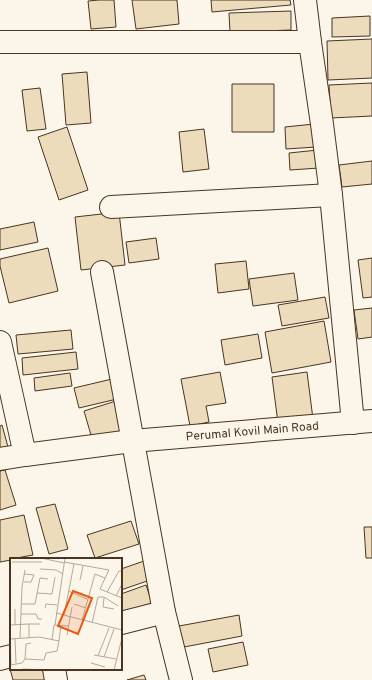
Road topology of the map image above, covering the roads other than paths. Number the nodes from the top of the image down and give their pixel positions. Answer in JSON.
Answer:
{"nodes":[{"id":1,"x":305,"y":0,"type":"edge"},
{"id":2,"x":0,"y":42,"type":"edge"},
{"id":3,"x":310,"y":42,"type":"junction"},
{"id":4,"x":331,"y":195,"type":"junction"},
{"id":5,"x":111,"y":207,"type":"dead end"},
{"id":6,"x":102,"y":272,"type":"dead end"},
{"id":7,"x":0,"y":342,"type":"edge"},
{"id":8,"x":362,"y":422,"type":"edge"},
{"id":9,"x":132,"y":441,"type":"junction"},
{"id":10,"x":25,"y":455,"type":"junction"},
{"id":11,"x":0,"y":459,"type":"edge"},
{"id":12,"x":164,"y":612,"type":"junction"},
{"id":13,"x":122,"y":623,"type":"edge"},
{"id":14,"x":10,"y":656,"type":"edge"},
{"id":15,"x":0,"y":660,"type":"edge"},
{"id":16,"x":54,"y":670,"type":"edge"},
{"id":17,"x":56,"y":680,"type":"edge"},
{"id":18,"x":181,"y":680,"type":"edge"}],
"edges":[{"from":1,"to":3,"type":"street"},
{"from":2,"to":3,"type":"street"},
{"from":3,"to":4,"type":"street"},
{"from":4,"to":5,"type":"street"},
{"from":4,"to":8,"type":"street"},
{"from":6,"to":9,"type":"street"},
{"from":7,"to":10,"type":"street"},
{"from":8,"to":9,"type":"street","name":"Perumal Kovil Main Road"},
{"from":9,"to":10,"type":"street","name":"Perumal Kovil Main Road"},
{"from":9,"to":12,"type":"street"},
{"from":10,"to":11,"type":"street","name":"Perumal Kovil Main Road"},
{"from":12,"to":13,"type":"street"},
{"from":12,"to":18,"type":"street"},
{"from":14,"to":15,"type":"street"},
{"from":16,"to":17,"type":"street"}]}
